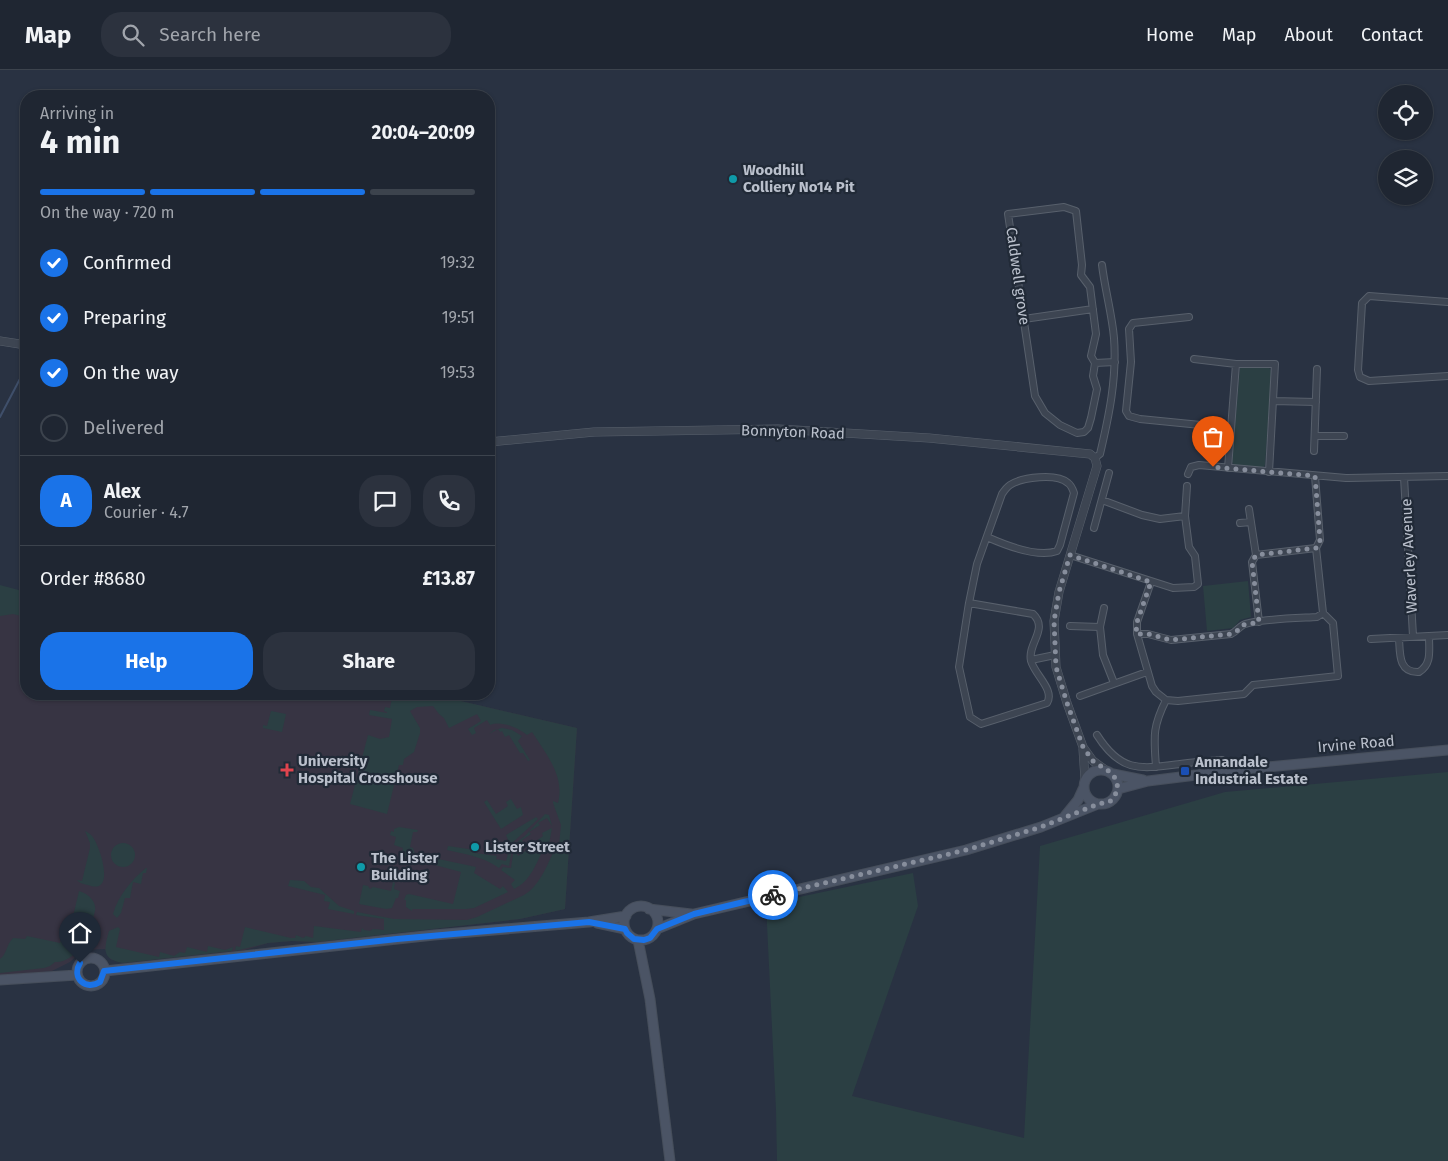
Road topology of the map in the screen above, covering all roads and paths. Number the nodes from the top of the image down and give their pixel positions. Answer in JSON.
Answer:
{"nodes":[{"id":1,"x":1102,"y":266,"type":"dead end"},
{"id":2,"x":1448,"y":302,"type":"edge"},
{"id":3,"x":1093,"y":309,"type":"junction"},
{"id":4,"x":1190,"y":317,"type":"dead end"},
{"id":5,"x":1024,"y":319,"type":"junction"},
{"id":6,"x":0,"y":341,"type":"edge"},
{"id":7,"x":20,"y":344,"type":"edge"},
{"id":8,"x":1194,"y":359,"type":"dead end"},
{"id":9,"x":1115,"y":362,"type":"junction"},
{"id":10,"x":1095,"y":363,"type":"junction"},
{"id":11,"x":1236,"y":364,"type":"junction"},
{"id":12,"x":1317,"y":370,"type":"dead end"},
{"id":13,"x":1448,"y":376,"type":"edge"},
{"id":14,"x":1273,"y":401,"type":"junction"},
{"id":15,"x":1316,"y":402,"type":"junction"},
{"id":16,"x":1231,"y":428,"type":"junction"},
{"id":17,"x":1315,"y":436,"type":"junction"},
{"id":18,"x":1344,"y":436,"type":"dead end"},
{"id":19,"x":495,"y":441,"type":"edge"},
{"id":20,"x":1314,"y":451,"type":"dead end"},
{"id":21,"x":1095,"y":458,"type":"junction"},
{"id":22,"x":1228,"y":468,"type":"junction"},
{"id":23,"x":1269,"y":472,"type":"junction"},
{"id":24,"x":1109,"y":473,"type":"dead end"},
{"id":25,"x":1188,"y":474,"type":"dead end"},
{"id":26,"x":1315,"y":476,"type":"junction"},
{"id":27,"x":1404,"y":476,"type":"junction"},
{"id":28,"x":1448,"y":476,"type":"edge"},
{"id":29,"x":1187,"y":486,"type":"dead end"},
{"id":30,"x":1102,"y":500,"type":"junction"},
{"id":31,"x":1249,"y":509,"type":"dead end"},
{"id":32,"x":1185,"y":516,"type":"junction"},
{"id":33,"x":1250,"y":522,"type":"junction"},
{"id":34,"x":1240,"y":523,"type":"dead end"},
{"id":35,"x":1094,"y":528,"type":"dead end"},
{"id":36,"x":987,"y":537,"type":"junction"},
{"id":37,"x":1316,"y":548,"type":"junction"},
{"id":38,"x":1070,"y":555,"type":"junction"},
{"id":39,"x":1256,"y":555,"type":"junction"},
{"id":40,"x":1151,"y":582,"type":"junction"},
{"id":41,"x":969,"y":604,"type":"junction"},
{"id":42,"x":1104,"y":608,"type":"dead end"},
{"id":43,"x":1323,"y":613,"type":"junction"},
{"id":44,"x":1259,"y":622,"type":"junction"},
{"id":45,"x":1070,"y":626,"type":"dead end"},
{"id":46,"x":1100,"y":628,"type":"junction"},
{"id":47,"x":1136,"y":634,"type":"junction"},
{"id":48,"x":1448,"y":635,"type":"edge"},
{"id":49,"x":1413,"y":636,"type":"junction"},
{"id":50,"x":1429,"y":636,"type":"junction"},
{"id":51,"x":1399,"y":638,"type":"junction"},
{"id":52,"x":1370,"y":639,"type":"dead end"},
{"id":53,"x":1055,"y":655,"type":"junction"},
{"id":54,"x":1031,"y":660,"type":"junction"},
{"id":55,"x":1147,"y":672,"type":"junction"},
{"id":56,"x":1114,"y":683,"type":"junction"},
{"id":57,"x":1080,"y":696,"type":"dead end"},
{"id":58,"x":1166,"y":700,"type":"junction"},
{"id":59,"x":1097,"y":735,"type":"dead end"},
{"id":60,"x":1083,"y":747,"type":"junction"},
{"id":61,"x":1448,"y":750,"type":"edge"},
{"id":62,"x":1222,"y":760,"type":"dead end"},
{"id":63,"x":1156,"y":767,"type":"junction"},
{"id":64,"x":1104,"y":769,"type":"junction"},
{"id":65,"x":1113,"y":774,"type":"junction"},
{"id":66,"x":1085,"y":779,"type":"junction"},
{"id":67,"x":1148,"y":781,"type":"junction"},
{"id":68,"x":1118,"y":789,"type":"junction"},
{"id":69,"x":1083,"y":790,"type":"junction"},
{"id":70,"x":1098,"y":804,"type":"junction"},
{"id":71,"x":1065,"y":816,"type":"junction"},
{"id":72,"x":649,"y":909,"type":"junction"},
{"id":73,"x":694,"y":914,"type":"junction"},
{"id":74,"x":626,"y":916,"type":"junction"},
{"id":75,"x":589,"y":922,"type":"junction"},
{"id":76,"x":625,"y":929,"type":"junction"},
{"id":77,"x":657,"y":929,"type":"junction"},
{"id":78,"x":638,"y":940,"type":"junction"},
{"id":79,"x":104,"y":971,"type":"junction"},
{"id":80,"x":77,"y":975,"type":"junction"},
{"id":81,"x":0,"y":980,"type":"edge"},
{"id":82,"x":670,"y":1161,"type":"edge"}],
"edges":[{"from":1,"to":9,"type":"street"},
{"from":2,"to":13,"type":"street"},
{"from":3,"to":5,"type":"street","name":"Caldwell grove"},
{"from":3,"to":5,"type":"street","name":"Caldwell grove"},
{"from":3,"to":10,"type":"street","name":"Caldwell grove"},
{"from":4,"to":16,"type":"street"},
{"from":5,"to":10,"type":"street","name":"Caldwell grove"},
{"from":6,"to":7,"type":"street"},
{"from":8,"to":11,"type":"street"},
{"from":9,"to":10,"type":"street"},
{"from":9,"to":21,"type":"street"},
{"from":11,"to":14,"type":"street"},
{"from":11,"to":16,"type":"street"},
{"from":12,"to":15,"type":"street"},
{"from":14,"to":15,"type":"street"},
{"from":14,"to":23,"type":"street"},
{"from":15,"to":17,"type":"street"},
{"from":16,"to":22,"type":"street"},
{"from":17,"to":18,"type":"street"},
{"from":17,"to":20,"type":"street"},
{"from":19,"to":21,"type":"street","name":"Bonnyton Road"},
{"from":21,"to":38,"type":"street"},
{"from":22,"to":23,"type":"street"},
{"from":22,"to":25,"type":"street"},
{"from":23,"to":26,"type":"street"},
{"from":24,"to":30,"type":"street"},
{"from":26,"to":27,"type":"street"},
{"from":26,"to":37,"type":"street"},
{"from":27,"to":28,"type":"street"},
{"from":27,"to":49,"type":"street","name":"Waverley Avenue"},
{"from":29,"to":32,"type":"street"},
{"from":30,"to":32,"type":"street"},
{"from":30,"to":35,"type":"street"},
{"from":31,"to":33,"type":"street"},
{"from":32,"to":40,"type":"street"},
{"from":33,"to":34,"type":"street"},
{"from":33,"to":39,"type":"street"},
{"from":36,"to":36,"type":"street"},
{"from":36,"to":41,"type":"street"},
{"from":37,"to":39,"type":"street"},
{"from":37,"to":43,"type":"street"},
{"from":38,"to":40,"type":"street"},
{"from":38,"to":53,"type":"street"},
{"from":39,"to":44,"type":"street"},
{"from":40,"to":47,"type":"street"},
{"from":41,"to":54,"type":"street"},
{"from":41,"to":54,"type":"street"},
{"from":42,"to":46,"type":"street"},
{"from":43,"to":44,"type":"street"},
{"from":43,"to":58,"type":"street"},
{"from":44,"to":47,"type":"street"},
{"from":45,"to":46,"type":"street"},
{"from":46,"to":56,"type":"street"},
{"from":47,"to":55,"type":"street"},
{"from":48,"to":50,"type":"street"},
{"from":49,"to":50,"type":"street"},
{"from":49,"to":51,"type":"street"},
{"from":50,"to":51,"type":"street"},
{"from":51,"to":52,"type":"street"},
{"from":53,"to":54,"type":"street"},
{"from":53,"to":60,"type":"street"},
{"from":55,"to":56,"type":"street"},
{"from":55,"to":58,"type":"street"},
{"from":56,"to":57,"type":"street"},
{"from":58,"to":63,"type":"street"},
{"from":59,"to":63,"type":"street"},
{"from":60,"to":64,"type":"street"},
{"from":60,"to":66,"type":"street"},
{"from":61,"to":67,"type":"main road","name":"Irvine Road"},
{"from":62,"to":63,"type":"street"},
{"from":64,"to":65,"type":"main road"},
{"from":64,"to":66,"type":"main road"},
{"from":65,"to":67,"type":"main road"},
{"from":65,"to":68,"type":"main road"},
{"from":66,"to":69,"type":"main road"},
{"from":67,"to":68,"type":"main road"},
{"from":68,"to":70,"type":"main road"},
{"from":69,"to":70,"type":"main road"},
{"from":69,"to":71,"type":"main road"},
{"from":70,"to":71,"type":"main road"},
{"from":71,"to":73,"type":"main road"},
{"from":72,"to":73,"type":"main road"},
{"from":72,"to":74,"type":"main road"},
{"from":72,"to":77,"type":"main road"},
{"from":73,"to":77,"type":"main road"},
{"from":74,"to":75,"type":"main road"},
{"from":74,"to":76,"type":"main road"},
{"from":75,"to":76,"type":"main road"},
{"from":75,"to":79,"type":"main road"},
{"from":76,"to":78,"type":"main road"},
{"from":77,"to":78,"type":"main road"},
{"from":78,"to":82,"type":"main road"},
{"from":79,"to":80,"type":"main road"},
{"from":79,"to":80,"type":"main road"},
{"from":80,"to":81,"type":"main road"}]}
